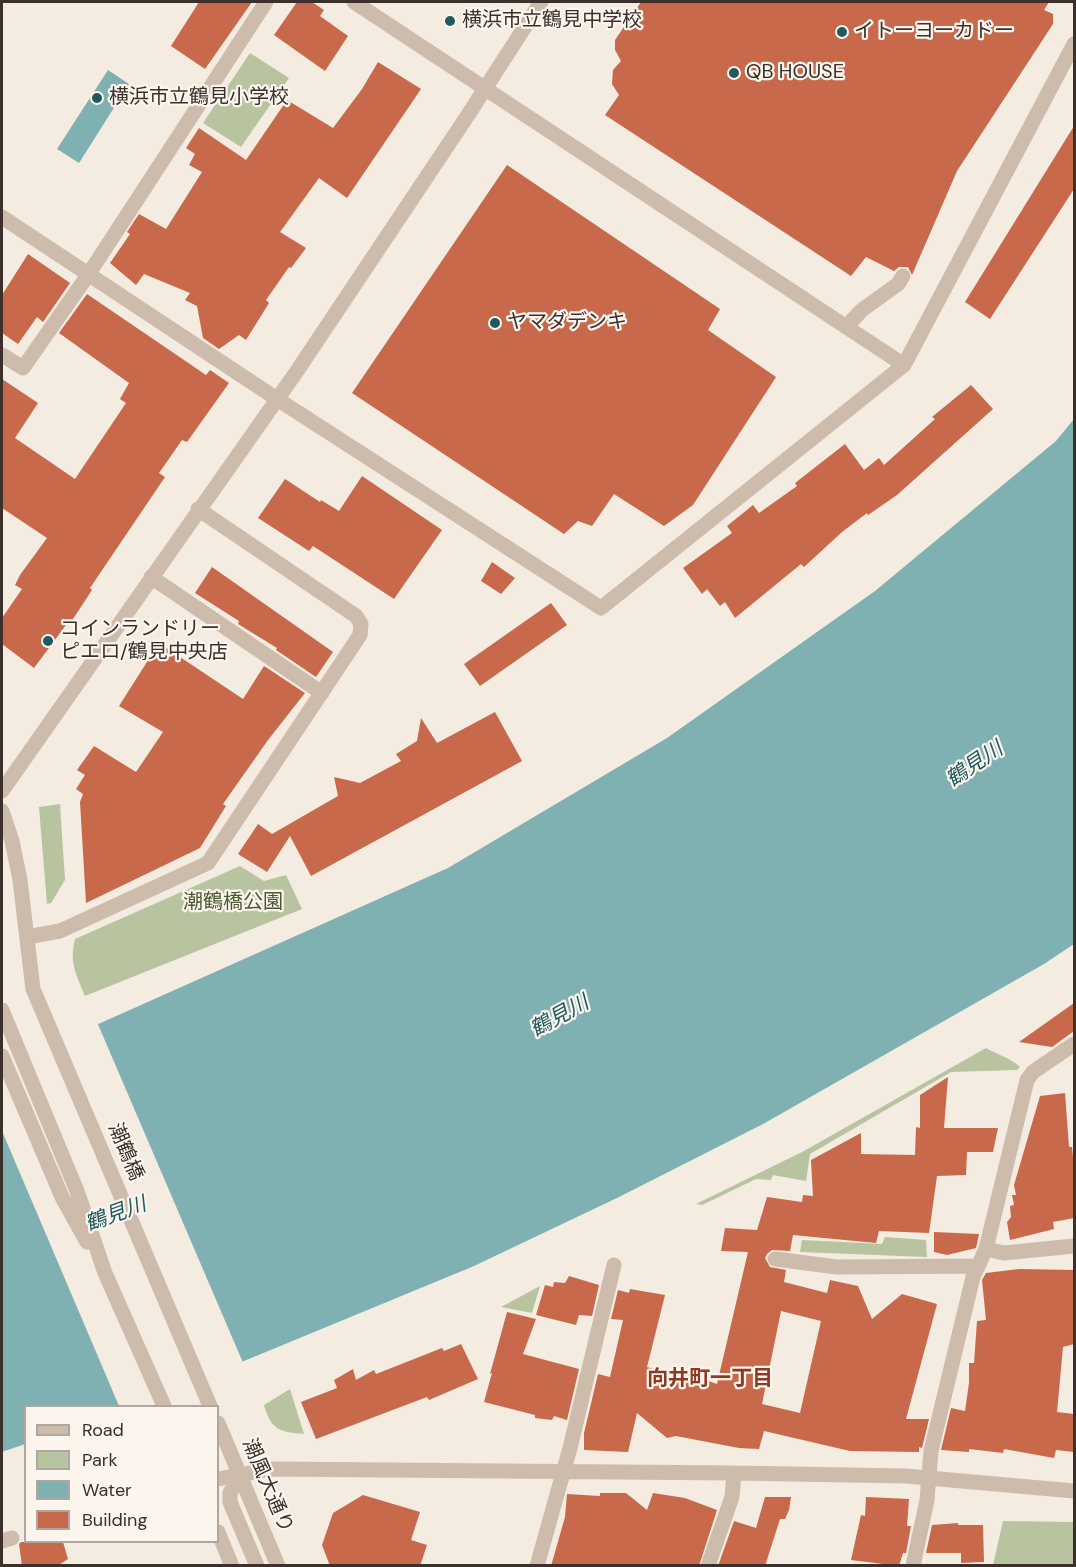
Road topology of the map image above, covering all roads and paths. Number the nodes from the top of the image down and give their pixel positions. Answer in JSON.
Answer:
{"nodes":[{"id":1,"x":266,"y":2,"type":"edge"},
{"id":2,"x":354,"y":2,"type":"edge"},
{"id":3,"x":541,"y":2,"type":"edge"},
{"id":4,"x":1074,"y":44,"type":"edge"},
{"id":5,"x":485,"y":89,"type":"junction"},
{"id":6,"x":2,"y":217,"type":"edge"},
{"id":7,"x":88,"y":275,"type":"junction"},
{"id":8,"x":903,"y":276,"type":"dead end"},
{"id":9,"x":846,"y":327,"type":"junction"},
{"id":10,"x":2,"y":355,"type":"edge"},
{"id":11,"x":904,"y":365,"type":"junction"},
{"id":12,"x":277,"y":399,"type":"junction"},
{"id":13,"x":198,"y":509,"type":"junction"},
{"id":14,"x":151,"y":577,"type":"junction"},
{"id":15,"x":322,"y":693,"type":"junction"},
{"id":16,"x":2,"y":790,"type":"edge"},
{"id":17,"x":2,"y":811,"type":"edge"},
{"id":18,"x":27,"y":937,"type":"junction"},
{"id":19,"x":2,"y":1010,"type":"edge"},
{"id":20,"x":1074,"y":1044,"type":"edge"},
{"id":21,"x":2,"y":1056,"type":"edge"},
{"id":22,"x":1074,"y":1246,"type":"edge"},
{"id":23,"x":986,"y":1249,"type":"junction"},
{"id":24,"x":775,"y":1259,"type":"dead end"},
{"id":25,"x":614,"y":1265,"type":"dead end"},
{"id":26,"x":977,"y":1266,"type":"junction"},
{"id":27,"x":105,"y":1273,"type":"junction"},
{"id":28,"x":163,"y":1405,"type":"edge"},
{"id":29,"x":209,"y":1405,"type":"edge"},
{"id":30,"x":219,"y":1425,"type":"edge"},
{"id":31,"x":563,"y":1471,"type":"junction"},
{"id":32,"x":734,"y":1473,"type":"junction"},
{"id":33,"x":240,"y":1475,"type":"junction"},
{"id":34,"x":929,"y":1478,"type":"junction"},
{"id":35,"x":219,"y":1479,"type":"edge"},
{"id":36,"x":1074,"y":1491,"type":"edge"},
{"id":37,"x":219,"y":1534,"type":"edge"},
{"id":38,"x":232,"y":1566,"type":"edge"},
{"id":39,"x":257,"y":1566,"type":"edge"},
{"id":40,"x":278,"y":1566,"type":"edge"},
{"id":41,"x":537,"y":1566,"type":"edge"},
{"id":42,"x":708,"y":1566,"type":"edge"},
{"id":43,"x":914,"y":1566,"type":"edge"}],
"edges":[{"from":1,"to":7,"type":"street"},
{"from":2,"to":5,"type":"street"},
{"from":3,"to":5,"type":"street"},
{"from":4,"to":11,"type":"street"},
{"from":5,"to":9,"type":"street"},
{"from":5,"to":12,"type":"street"},
{"from":6,"to":7,"type":"street"},
{"from":7,"to":10,"type":"street"},
{"from":7,"to":12,"type":"street"},
{"from":8,"to":9,"type":"street"},
{"from":9,"to":11,"type":"street"},
{"from":11,"to":12,"type":"street"},
{"from":12,"to":13,"type":"street"},
{"from":13,"to":14,"type":"street"},
{"from":13,"to":15,"type":"street"},
{"from":14,"to":15,"type":"street"},
{"from":14,"to":16,"type":"street"},
{"from":15,"to":18,"type":"street"},
{"from":17,"to":18,"type":"street","name":"潮鶴橋"},
{"from":18,"to":29,"type":"street","name":"潮鶴橋"},
{"from":19,"to":27,"type":"street"},
{"from":20,"to":23,"type":"street"},
{"from":21,"to":27,"type":"street"},
{"from":22,"to":23,"type":"street"},
{"from":23,"to":26,"type":"street"},
{"from":24,"to":26,"type":"street"},
{"from":25,"to":31,"type":"street"},
{"from":26,"to":34,"type":"street"},
{"from":27,"to":28,"type":"street"},
{"from":30,"to":33,"type":"street","name":"潮風大通り"},
{"from":31,"to":32,"type":"street"},
{"from":31,"to":33,"type":"street"},
{"from":31,"to":41,"type":"street"},
{"from":32,"to":34,"type":"street"},
{"from":32,"to":42,"type":"street"},
{"from":33,"to":35,"type":"street"},
{"from":33,"to":39,"type":"street"},
{"from":33,"to":40,"type":"street","name":"潮風大通り"},
{"from":34,"to":36,"type":"street"},
{"from":34,"to":43,"type":"street"},
{"from":37,"to":38,"type":"street"}]}
